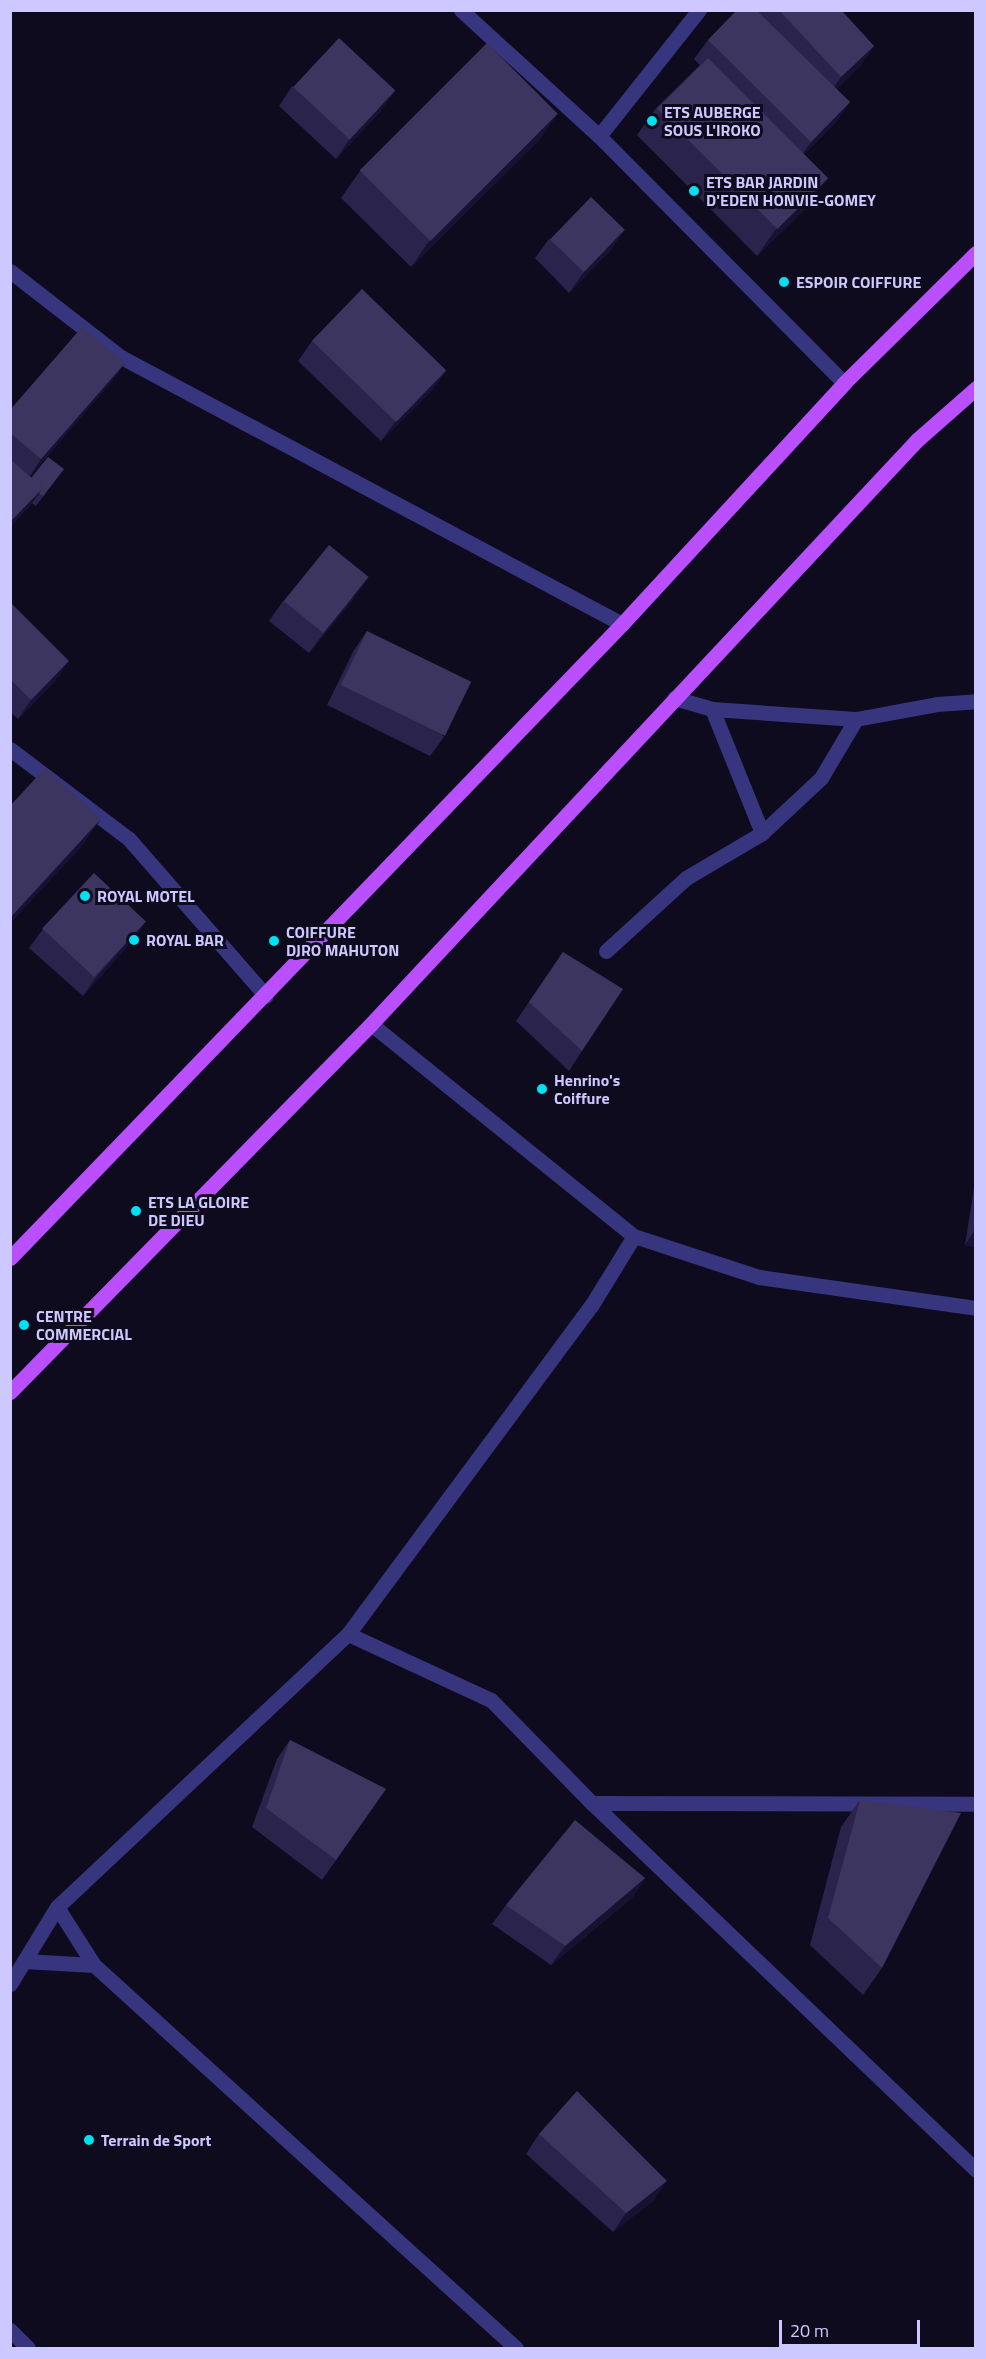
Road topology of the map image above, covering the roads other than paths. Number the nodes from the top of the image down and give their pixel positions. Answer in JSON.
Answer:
{"nodes":[{"id":1,"x":461,"y":10,"type":"edge"},
{"id":2,"x":699,"y":10,"type":"edge"},
{"id":3,"x":599,"y":136,"type":"junction"},
{"id":4,"x":975,"y":253,"type":"edge"},
{"id":5,"x":10,"y":271,"type":"edge"},
{"id":6,"x":844,"y":383,"type":"junction"},
{"id":7,"x":975,"y":388,"type":"edge"},
{"id":8,"x":622,"y":624,"type":"junction"},
{"id":9,"x":674,"y":698,"type":"junction"},
{"id":10,"x":975,"y":701,"type":"edge"},
{"id":11,"x":712,"y":709,"type":"junction"},
{"id":12,"x":856,"y":719,"type":"junction"},
{"id":13,"x":10,"y":748,"type":"edge"},
{"id":14,"x":762,"y":833,"type":"junction"},
{"id":15,"x":606,"y":951,"type":"dead end"},
{"id":16,"x":266,"y":996,"type":"junction"},
{"id":17,"x":371,"y":1024,"type":"junction"},
{"id":18,"x":634,"y":1236,"type":"junction"},
{"id":19,"x":10,"y":1258,"type":"edge"},
{"id":20,"x":975,"y":1308,"type":"edge"},
{"id":21,"x":10,"y":1392,"type":"edge"},
{"id":22,"x":348,"y":1634,"type":"junction"},
{"id":23,"x":592,"y":1803,"type":"junction"},
{"id":24,"x":975,"y":1804,"type":"edge"},
{"id":25,"x":57,"y":1907,"type":"junction"},
{"id":26,"x":24,"y":1961,"type":"junction"},
{"id":27,"x":94,"y":1965,"type":"junction"},
{"id":28,"x":10,"y":1984,"type":"edge"},
{"id":29,"x":975,"y":2170,"type":"edge"},
{"id":30,"x":10,"y":2330,"type":"edge"},
{"id":31,"x":28,"y":2349,"type":"edge"},
{"id":32,"x":516,"y":2349,"type":"edge"}],
"edges":[{"from":1,"to":3,"type":"street"},
{"from":2,"to":3,"type":"street"},
{"from":3,"to":6,"type":"street"},
{"from":4,"to":6,"type":"main road"},
{"from":5,"to":8,"type":"street"},
{"from":6,"to":8,"type":"main road"},
{"from":7,"to":9,"type":"main road"},
{"from":8,"to":16,"type":"main road"},
{"from":9,"to":11,"type":"street"},
{"from":9,"to":17,"type":"main road"},
{"from":10,"to":12,"type":"street"},
{"from":11,"to":12,"type":"street"},
{"from":11,"to":14,"type":"street"},
{"from":12,"to":14,"type":"street"},
{"from":13,"to":16,"type":"street"},
{"from":14,"to":15,"type":"street"},
{"from":16,"to":19,"type":"main road"},
{"from":17,"to":18,"type":"street"},
{"from":17,"to":21,"type":"main road"},
{"from":18,"to":20,"type":"street"},
{"from":18,"to":22,"type":"street"},
{"from":22,"to":23,"type":"street"},
{"from":22,"to":25,"type":"street"},
{"from":23,"to":24,"type":"street"},
{"from":23,"to":29,"type":"street"},
{"from":25,"to":26,"type":"street"},
{"from":25,"to":27,"type":"street"},
{"from":26,"to":27,"type":"street"},
{"from":26,"to":28,"type":"street"},
{"from":27,"to":32,"type":"street"},
{"from":30,"to":31,"type":"street"}]}
